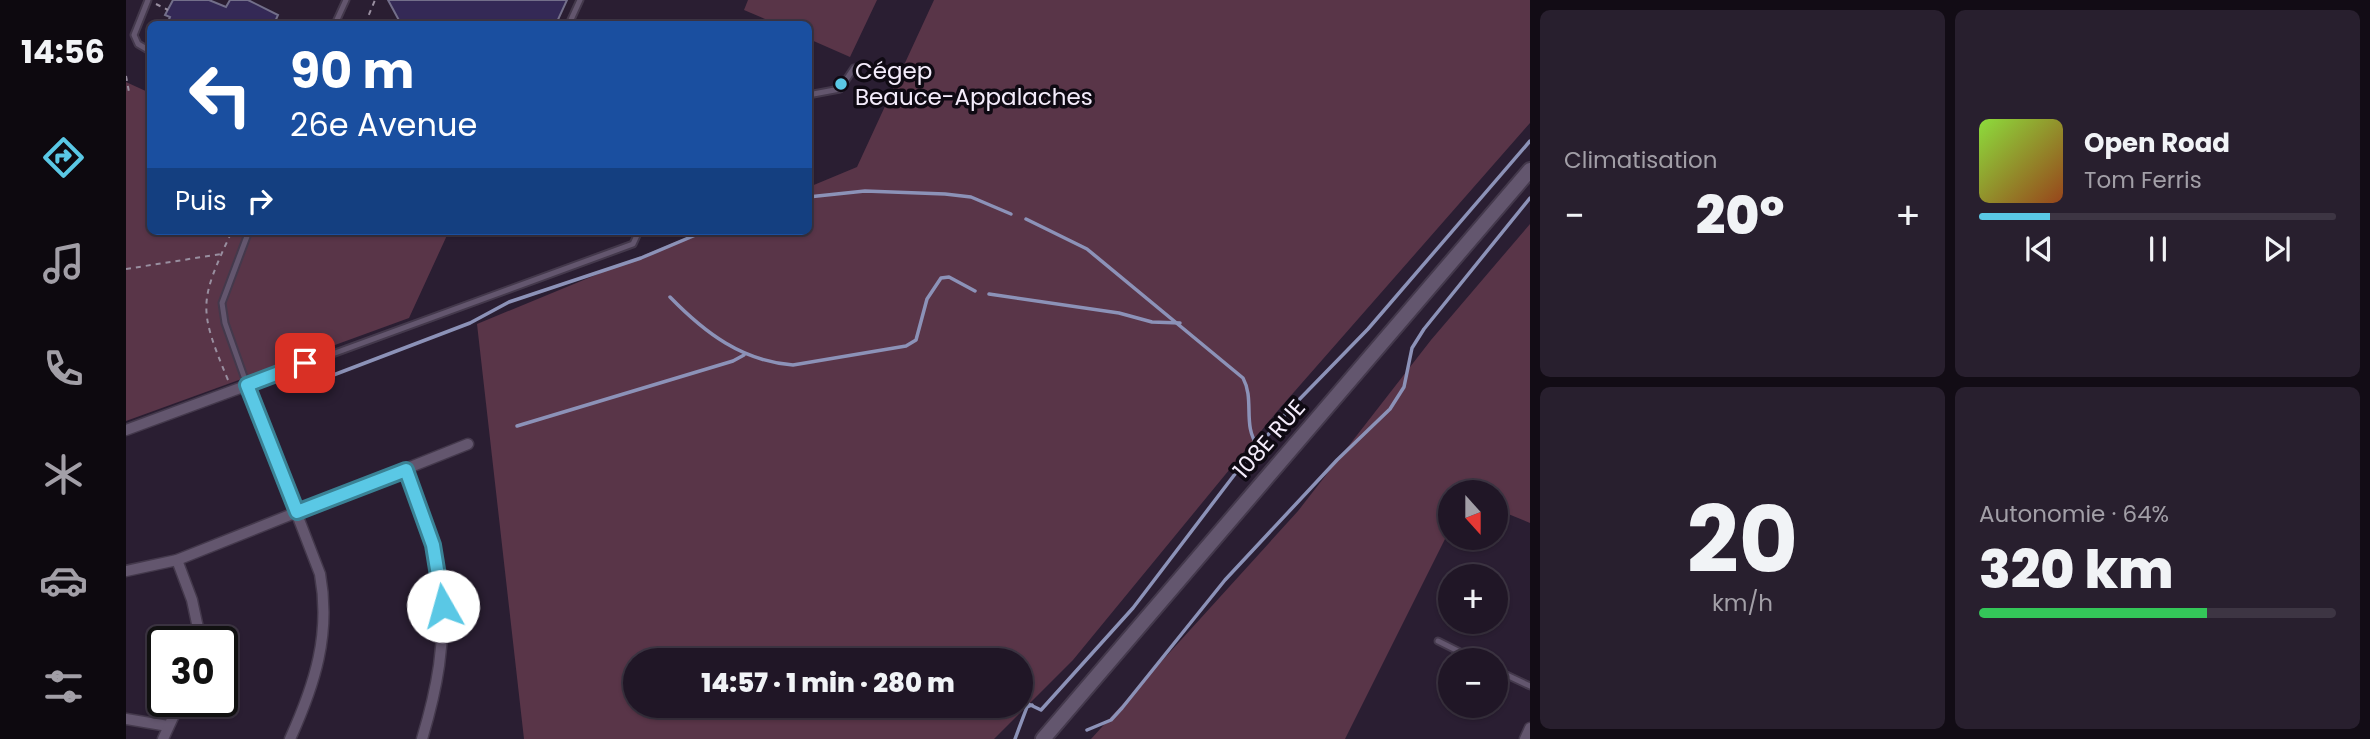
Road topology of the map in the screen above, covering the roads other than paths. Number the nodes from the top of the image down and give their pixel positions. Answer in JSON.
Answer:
{"nodes":[{"id":1,"x":148,"y":0,"type":"edge"},
{"id":2,"x":346,"y":0,"type":"edge"},
{"id":3,"x":580,"y":0,"type":"edge"},
{"id":4,"x":336,"y":21,"type":"edge"},
{"id":5,"x":570,"y":21,"type":"edge"},
{"id":6,"x":147,"y":49,"type":"edge"},
{"id":7,"x":854,"y":68,"type":"dead end"},
{"id":8,"x":812,"y":94,"type":"edge"},
{"id":9,"x":1530,"y":170,"type":"edge"},
{"id":10,"x":248,"y":235,"type":"edge"},
{"id":11,"x":637,"y":235,"type":"edge"},
{"id":12,"x":305,"y":363,"type":"joint"},
{"id":13,"x":247,"y":385,"type":"junction"},
{"id":14,"x":126,"y":430,"type":"edge"},
{"id":15,"x":468,"y":444,"type":"dead end"},
{"id":16,"x":406,"y":470,"type":"junction"},
{"id":17,"x":297,"y":512,"type":"junction"},
{"id":18,"x":177,"y":560,"type":"junction"},
{"id":19,"x":126,"y":571,"type":"edge"},
{"id":20,"x":198,"y":626,"type":"edge"},
{"id":21,"x":1438,"y":641,"type":"dead end"},
{"id":22,"x":1452,"y":648,"type":"edge"},
{"id":23,"x":1508,"y":676,"type":"edge"},
{"id":24,"x":1530,"y":686,"type":"edge"},
{"id":25,"x":172,"y":717,"type":"edge"},
{"id":26,"x":126,"y":719,"type":"edge"},
{"id":27,"x":168,"y":726,"type":"junction"},
{"id":28,"x":1530,"y":728,"type":"edge"},
{"id":29,"x":163,"y":739,"type":"edge"},
{"id":30,"x":290,"y":739,"type":"edge"},
{"id":31,"x":422,"y":739,"type":"edge"},
{"id":32,"x":1043,"y":739,"type":"edge"},
{"id":33,"x":1525,"y":739,"type":"edge"}],
"edges":[{"from":1,"to":6,"type":"lane"},
{"from":2,"to":4,"type":"lane"},
{"from":3,"to":5,"type":"lane"},
{"from":7,"to":8,"type":"lane"},
{"from":9,"to":32,"type":"main road","name":"108E RUE"},
{"from":10,"to":13,"type":"lane"},
{"from":11,"to":12,"type":"lane"},
{"from":12,"to":13,"type":"street"},
{"from":13,"to":14,"type":"street"},
{"from":13,"to":17,"type":"street"},
{"from":15,"to":16,"type":"street"},
{"from":16,"to":17,"type":"street"},
{"from":16,"to":31,"type":"street"},
{"from":17,"to":18,"type":"street"},
{"from":17,"to":30,"type":"street"},
{"from":18,"to":19,"type":"street"},
{"from":18,"to":20,"type":"street"},
{"from":21,"to":22,"type":"lane"},
{"from":23,"to":24,"type":"lane"},
{"from":25,"to":27,"type":"street"},
{"from":26,"to":27,"type":"street"},
{"from":27,"to":29,"type":"street"},
{"from":28,"to":33,"type":"street"}]}
